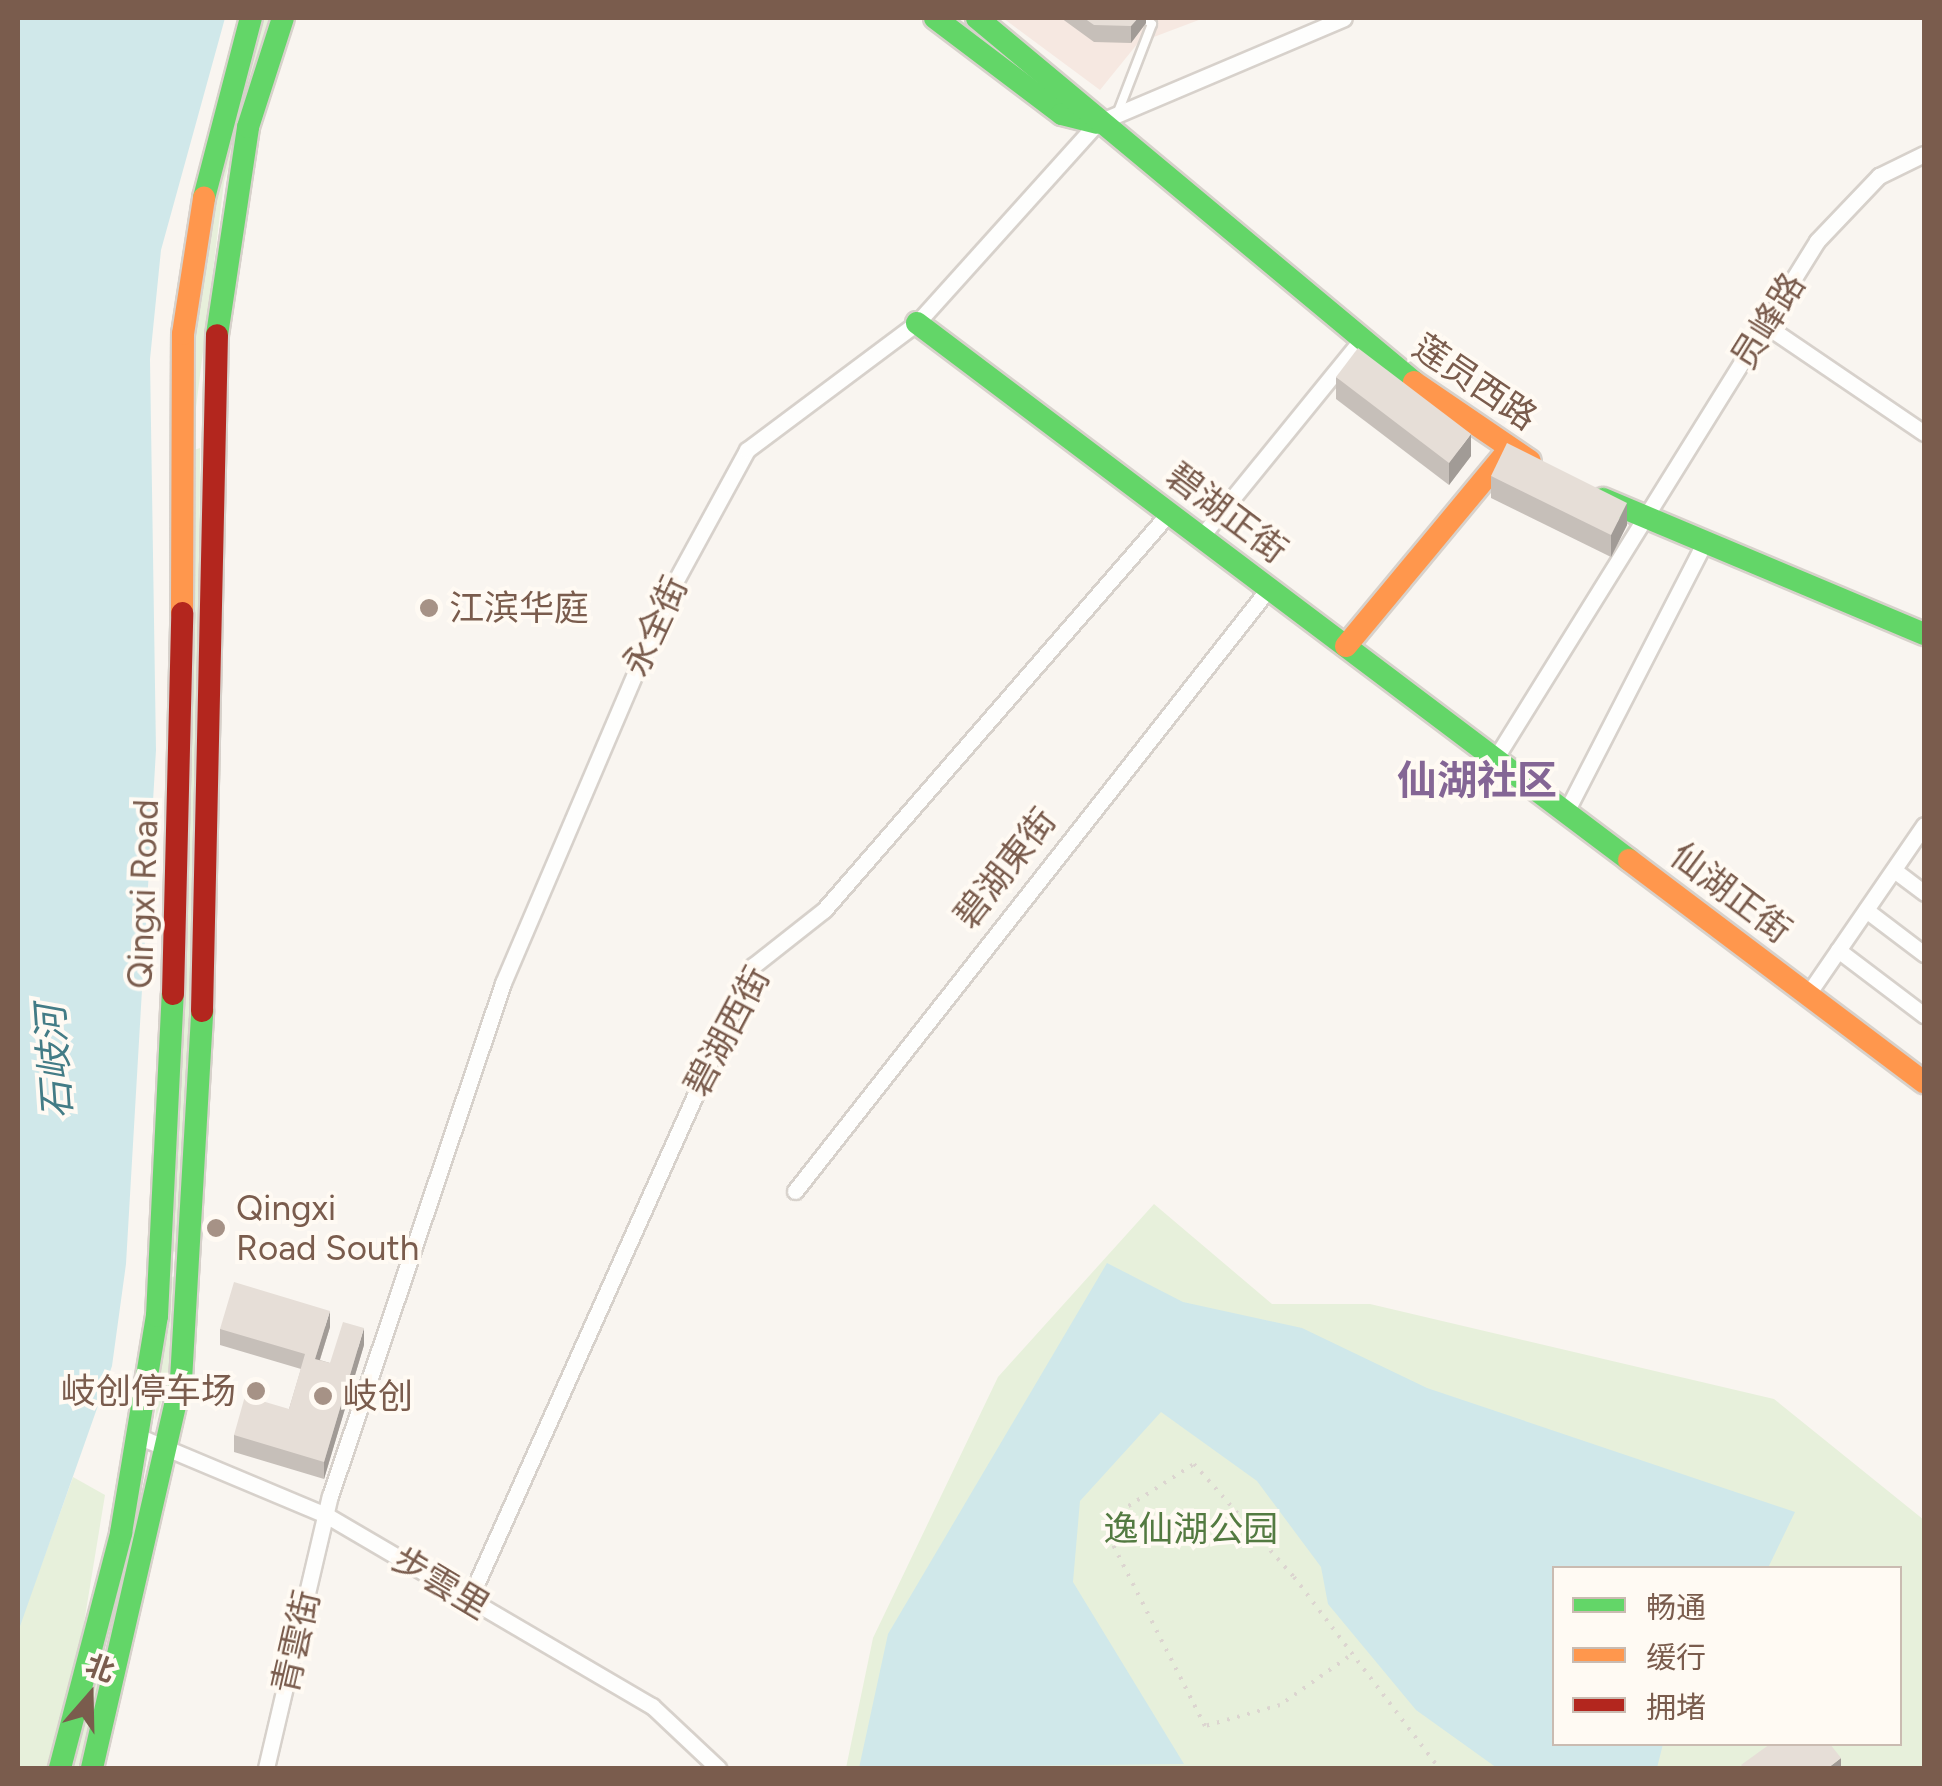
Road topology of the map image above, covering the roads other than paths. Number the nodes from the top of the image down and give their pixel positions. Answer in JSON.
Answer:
{"nodes":[{"id":1,"x":251,"y":18,"type":"edge"},
{"id":2,"x":283,"y":18,"type":"edge"},
{"id":3,"x":936,"y":18,"type":"edge"},
{"id":4,"x":977,"y":18,"type":"edge"},
{"id":5,"x":1144,"y":18,"type":"edge"},
{"id":6,"x":1344,"y":18,"type":"edge"},
{"id":7,"x":1107,"y":119,"type":"junction"},
{"id":8,"x":1924,"y":154,"type":"edge"},
{"id":9,"x":917,"y":323,"type":"junction"},
{"id":10,"x":1765,"y":325,"type":"junction"},
{"id":11,"x":1358,"y":344,"type":"junction"},
{"id":12,"x":1924,"y":434,"type":"edge"},
{"id":13,"x":1508,"y":450,"type":"junction"},
{"id":14,"x":1169,"y":513,"type":"junction"},
{"id":15,"x":1645,"y":521,"type":"junction"},
{"id":16,"x":1201,"y":537,"type":"junction"},
{"id":17,"x":1703,"y":546,"type":"junction"},
{"id":18,"x":1269,"y":588,"type":"junction"},
{"id":19,"x":1924,"y":634,"type":"edge"},
{"id":20,"x":1346,"y":646,"type":"junction"},
{"id":21,"x":1495,"y":759,"type":"junction"},
{"id":22,"x":1566,"y":812,"type":"junction"},
{"id":23,"x":1922,"y":834,"type":"edge"},
{"id":24,"x":1894,"y":870,"type":"junction"},
{"id":25,"x":1924,"y":893,"type":"edge"},
{"id":26,"x":1866,"y":910,"type":"junction"},
{"id":27,"x":1838,"y":950,"type":"junction"},
{"id":28,"x":1924,"y":954,"type":"edge"},
{"id":29,"x":1808,"y":994,"type":"junction"},
{"id":30,"x":1924,"y":1015,"type":"edge"},
{"id":31,"x":1924,"y":1082,"type":"edge"},
{"id":32,"x":795,"y":1191,"type":"dead end"},
{"id":33,"x":160,"y":1261,"type":"junction"},
{"id":34,"x":190,"y":1262,"type":"junction"},
{"id":35,"x":140,"y":1438,"type":"junction"},
{"id":36,"x":166,"y":1448,"type":"junction"},
{"id":37,"x":326,"y":1514,"type":"junction"},
{"id":38,"x":469,"y":1600,"type":"junction"},
{"id":39,"x":90,"y":1666,"type":"junction"},
{"id":40,"x":116,"y":1676,"type":"junction"},
{"id":41,"x":60,"y":1768,"type":"edge"},
{"id":42,"x":92,"y":1768,"type":"edge"},
{"id":43,"x":266,"y":1768,"type":"edge"},
{"id":44,"x":718,"y":1768,"type":"edge"}],
"edges":[{"from":1,"to":33,"type":"main road","name":"Qingxi Road"},
{"from":2,"to":34,"type":"main road","name":"Qingxi Road"},
{"from":3,"to":7,"type":"main road","name":"莲员西路"},
{"from":4,"to":7,"type":"main road","name":"莲员西路"},
{"from":5,"to":7,"type":"lane"},
{"from":6,"to":7,"type":"street","name":"永全街"},
{"from":7,"to":9,"type":"street","name":"永全街"},
{"from":7,"to":11,"type":"main road","name":"莲员西路"},
{"from":8,"to":10,"type":"street","name":"员峰路"},
{"from":9,"to":14,"type":"main road","name":"碧湖正街"},
{"from":9,"to":37,"type":"street","name":"永全街"},
{"from":10,"to":12,"type":"street"},
{"from":10,"to":15,"type":"street","name":"员峰路"},
{"from":11,"to":13,"type":"main road","name":"莲员西路"},
{"from":11,"to":16,"type":"street"},
{"from":13,"to":15,"type":"main road","name":"莲员西路"},
{"from":13,"to":20,"type":"main road"},
{"from":14,"to":16,"type":"main road","name":"碧湖正街"},
{"from":14,"to":38,"type":"street","name":"碧湖西街"},
{"from":15,"to":17,"type":"main road","name":"莲员西路"},
{"from":15,"to":21,"type":"street","name":"员峰路"},
{"from":16,"to":18,"type":"main road","name":"碧湖正街"},
{"from":17,"to":19,"type":"main road","name":"莲员西路"},
{"from":17,"to":22,"type":"street"},
{"from":18,"to":20,"type":"main road","name":"碧湖正街"},
{"from":18,"to":32,"type":"street","name":"碧湖東街"},
{"from":20,"to":21,"type":"main road","name":"碧湖正街"},
{"from":21,"to":22,"type":"main road","name":"仙湖正街"},
{"from":22,"to":29,"type":"main road","name":"仙湖正街"},
{"from":23,"to":24,"type":"street"},
{"from":24,"to":25,"type":"street"},
{"from":24,"to":26,"type":"street"},
{"from":26,"to":27,"type":"street"},
{"from":26,"to":28,"type":"street"},
{"from":27,"to":29,"type":"street"},
{"from":27,"to":30,"type":"street"},
{"from":29,"to":31,"type":"main road","name":"仙湖正街"},
{"from":33,"to":34,"type":"main road"},
{"from":33,"to":35,"type":"main road","name":"Qingxi Road"},
{"from":34,"to":36,"type":"main road","name":"Qingxi Road"},
{"from":35,"to":36,"type":"street","name":"步雲里"},
{"from":35,"to":39,"type":"main road","name":"Qingxi Road"},
{"from":36,"to":37,"type":"street","name":"步雲里"},
{"from":36,"to":40,"type":"main road","name":"Qingxi Road"},
{"from":37,"to":38,"type":"street","name":"步雲里"},
{"from":37,"to":43,"type":"street","name":"青雲街"},
{"from":38,"to":44,"type":"street","name":"步雲里"},
{"from":39,"to":40,"type":"main road"},
{"from":39,"to":41,"type":"main road","name":"Qingxi Road"},
{"from":40,"to":42,"type":"main road","name":"Qingxi Road"}]}
